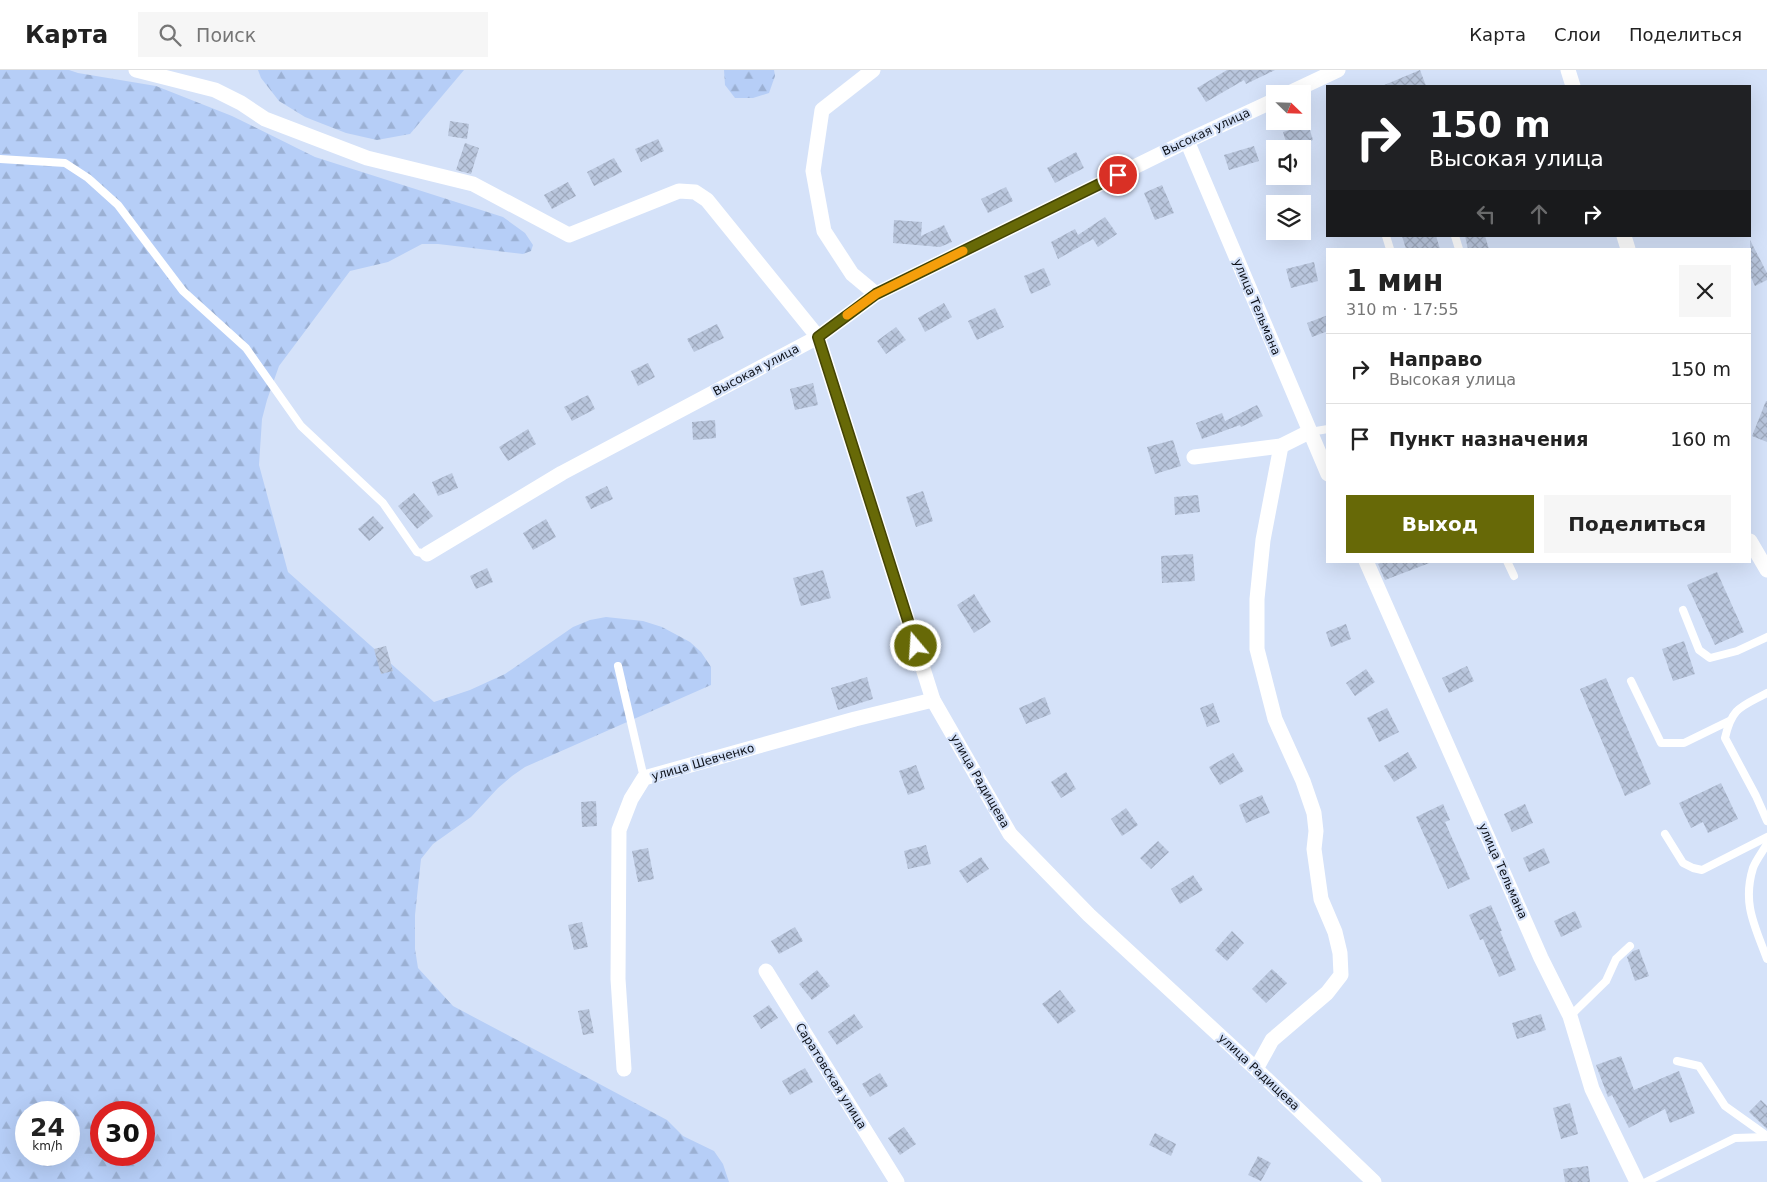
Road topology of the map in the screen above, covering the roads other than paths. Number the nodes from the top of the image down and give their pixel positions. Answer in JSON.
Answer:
{"nodes":[{"id":1,"x":136,"y":70,"type":"edge"},
{"id":2,"x":872,"y":70,"type":"edge"},
{"id":3,"x":1338,"y":70,"type":"edge"},
{"id":4,"x":1568,"y":70,"type":"edge"},
{"id":5,"x":1306,"y":85,"type":"edge"},
{"id":6,"x":1573,"y":85,"type":"edge"},
{"id":7,"x":1266,"y":104,"type":"edge"},
{"id":8,"x":1187,"y":141,"type":"junction"},
{"id":9,"x":0,"y":159,"type":"edge"},
{"id":10,"x":876,"y":294,"type":"junction"},
{"id":11,"x":818,"y":337,"type":"junction"},
{"id":12,"x":1326,"y":428,"type":"edge"},
{"id":13,"x":1309,"y":432,"type":"junction"},
{"id":14,"x":1280,"y":446,"type":"junction"},
{"id":15,"x":1194,"y":457,"type":"dead end"},
{"id":16,"x":1326,"y":470,"type":"edge"},
{"id":17,"x":1751,"y":543,"type":"edge"},
{"id":18,"x":427,"y":554,"type":"joint"},
{"id":19,"x":1367,"y":563,"type":"edge"},
{"id":20,"x":1508,"y":563,"type":"edge"},
{"id":21,"x":1767,"y":570,"type":"edge"},
{"id":22,"x":1514,"y":576,"type":"dead end"},
{"id":23,"x":1683,"y":610,"type":"dead end"},
{"id":24,"x":1767,"y":637,"type":"edge"},
{"id":25,"x":618,"y":666,"type":"dead end"},
{"id":26,"x":1631,"y":681,"type":"dead end"},
{"id":27,"x":1767,"y":693,"type":"edge"},
{"id":28,"x":933,"y":700,"type":"junction"},
{"id":29,"x":1729,"y":721,"type":"junction"},
{"id":30,"x":644,"y":778,"type":"junction"},
{"id":31,"x":1767,"y":821,"type":"edge"},
{"id":32,"x":1665,"y":834,"type":"dead end"},
{"id":33,"x":1767,"y":837,"type":"edge"},
{"id":34,"x":1767,"y":844,"type":"edge"},
{"id":35,"x":1630,"y":946,"type":"dead end"},
{"id":36,"x":1767,"y":959,"type":"edge"},
{"id":37,"x":766,"y":971,"type":"dead end"},
{"id":38,"x":1570,"y":1016,"type":"junction"},
{"id":39,"x":1676,"y":1061,"type":"dead end"},
{"id":40,"x":1256,"y":1068,"type":"junction"},
{"id":41,"x":624,"y":1069,"type":"dead end"},
{"id":42,"x":1767,"y":1136,"type":"edge"},
{"id":43,"x":897,"y":1182,"type":"edge"},
{"id":44,"x":1374,"y":1182,"type":"edge"},
{"id":45,"x":1636,"y":1182,"type":"edge"},
{"id":46,"x":1646,"y":1182,"type":"edge"}],
"edges":[{"from":1,"to":11,"type":"street"},
{"from":2,"to":10,"type":"street"},
{"from":3,"to":5,"type":"street"},
{"from":4,"to":6,"type":"street"},
{"from":7,"to":8,"type":"street","name":"Высокая улица"},
{"from":8,"to":10,"type":"street","name":"Высокая улица"},
{"from":8,"to":13,"type":"street","name":"улица Тельмана"},
{"from":9,"to":18,"type":"lane"},
{"from":10,"to":11,"type":"street","name":"Высокая улица"},
{"from":11,"to":18,"type":"street","name":"Высокая улица"},
{"from":11,"to":28,"type":"street","name":"улица Радищева"},
{"from":12,"to":13,"type":"lane"},
{"from":13,"to":14,"type":"street"},
{"from":13,"to":16,"type":"street","name":"улица Тельмана"},
{"from":14,"to":15,"type":"street"},
{"from":14,"to":40,"type":"street"},
{"from":17,"to":21,"type":"street"},
{"from":19,"to":38,"type":"street","name":"улица Тельмана"},
{"from":20,"to":22,"type":"lane"},
{"from":23,"to":24,"type":"lane"},
{"from":25,"to":30,"type":"lane"},
{"from":26,"to":29,"type":"lane"},
{"from":27,"to":29,"type":"lane"},
{"from":28,"to":30,"type":"street","name":"улица Шевченко"},
{"from":28,"to":40,"type":"street","name":"улица Радищева"},
{"from":29,"to":31,"type":"lane"},
{"from":30,"to":41,"type":"street","name":"улица Шевченко"},
{"from":32,"to":33,"type":"lane"},
{"from":34,"to":36,"type":"lane"},
{"from":35,"to":38,"type":"lane"},
{"from":37,"to":43,"type":"street","name":"Саратовская улица"},
{"from":38,"to":45,"type":"street","name":"улица Тельмана"},
{"from":39,"to":42,"type":"lane"},
{"from":40,"to":44,"type":"street","name":"улица Радищева"},
{"from":42,"to":46,"type":"lane"}]}
